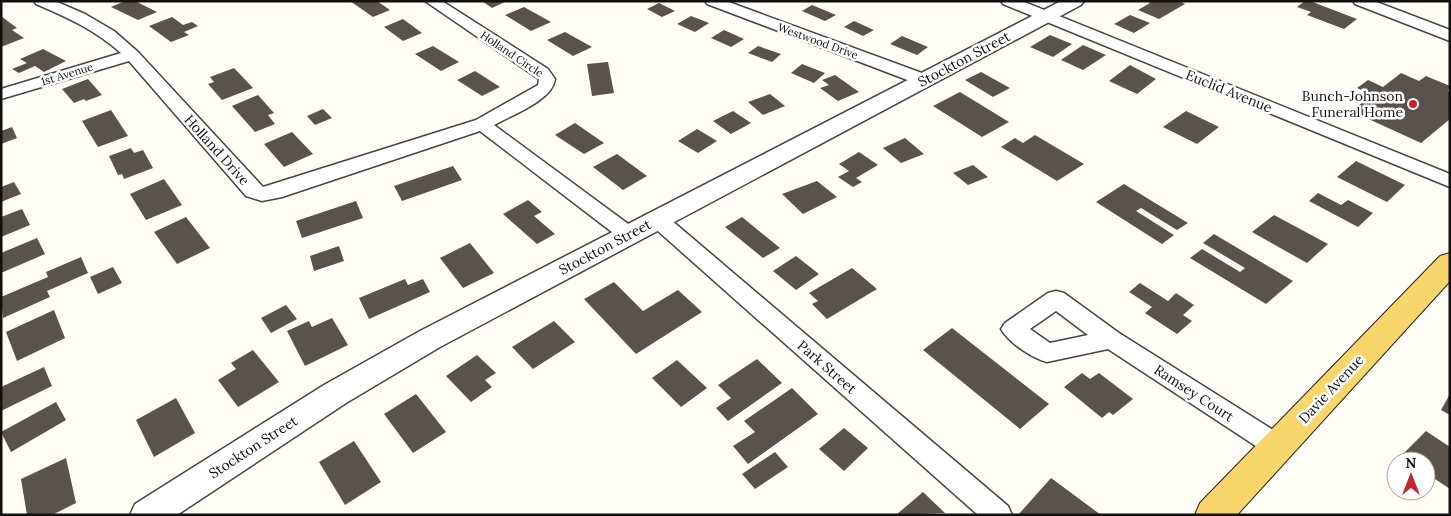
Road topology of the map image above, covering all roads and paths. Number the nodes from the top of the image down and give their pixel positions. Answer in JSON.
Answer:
{"nodes":[{"id":1,"x":41,"y":1,"type":"edge"},
{"id":2,"x":432,"y":1,"type":"edge"},
{"id":3,"x":712,"y":1,"type":"edge"},
{"id":4,"x":1008,"y":1,"type":"edge"},
{"id":5,"x":1075,"y":1,"type":"edge"},
{"id":6,"x":1360,"y":1,"type":"edge"},
{"id":7,"x":1046,"y":16,"type":"junction"},
{"id":8,"x":1450,"y":36,"type":"edge"},
{"id":9,"x":132,"y":55,"type":"junction"},
{"id":10,"x":924,"y":80,"type":"junction"},
{"id":11,"x":1,"y":94,"type":"edge"},
{"id":12,"x":482,"y":124,"type":"junction"},
{"id":13,"x":1450,"y":181,"type":"edge"},
{"id":14,"x":657,"y":220,"type":"junction"},
{"id":15,"x":628,"y":234,"type":"junction"},
{"id":16,"x":1450,"y":262,"type":"edge"},
{"id":17,"x":1111,"y":339,"type":"dead end"},
{"id":18,"x":1277,"y":446,"type":"junction"},
{"id":19,"x":148,"y":515,"type":"edge"},
{"id":20,"x":998,"y":515,"type":"edge"},
{"id":21,"x":1213,"y":515,"type":"edge"}],
"edges":[{"from":1,"to":9,"type":"street","name":"Holland Drive"},
{"from":2,"to":12,"type":"street","name":"Holland Circle"},
{"from":3,"to":10,"type":"street","name":"Westwood Drive"},
{"from":4,"to":7,"type":"street","name":"Euclid Avenue"},
{"from":5,"to":7,"type":"street","name":"Stockton Street"},
{"from":6,"to":8,"type":"street"},
{"from":7,"to":10,"type":"street","name":"Stockton Street"},
{"from":7,"to":13,"type":"street","name":"Euclid Avenue"},
{"from":9,"to":11,"type":"street","name":"1st Avenue"},
{"from":9,"to":12,"type":"street","name":"Holland Drive"},
{"from":10,"to":14,"type":"street","name":"Stockton Street"},
{"from":12,"to":15,"type":"street"},
{"from":14,"to":15,"type":"street","name":"Stockton Street"},
{"from":14,"to":20,"type":"street","name":"Park Street"},
{"from":15,"to":19,"type":"street","name":"Stockton Street"},
{"from":16,"to":18,"type":"main road","name":"Davie Avenue"},
{"from":17,"to":18,"type":"street","name":"Ramsey Court"},
{"from":18,"to":21,"type":"main road","name":"Davie Avenue"}]}
